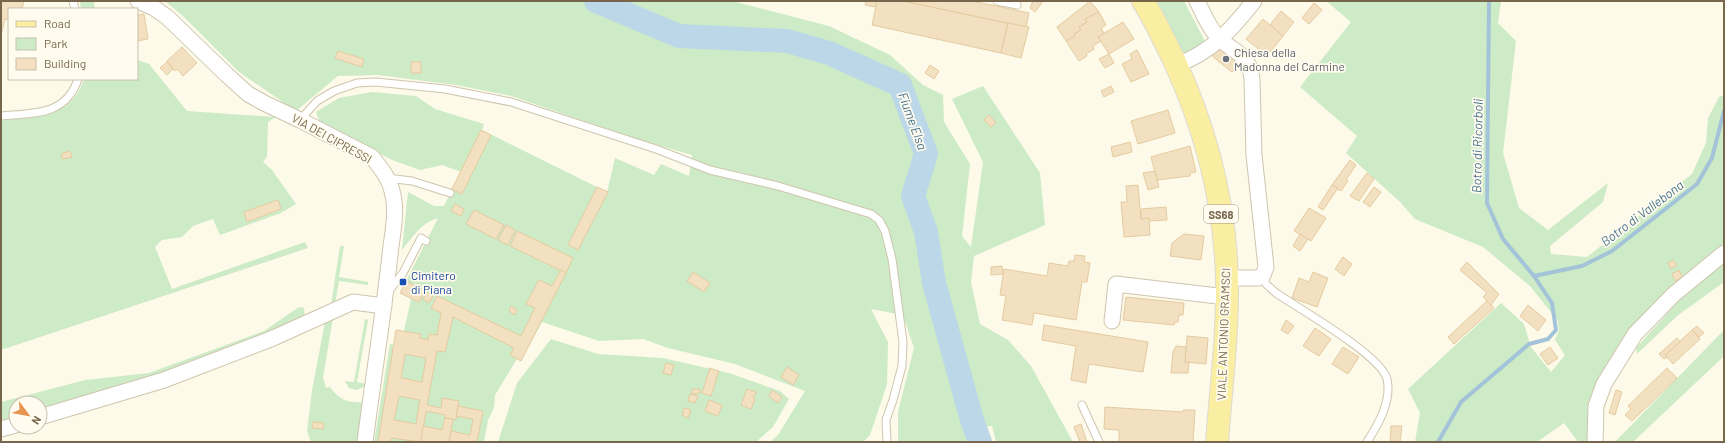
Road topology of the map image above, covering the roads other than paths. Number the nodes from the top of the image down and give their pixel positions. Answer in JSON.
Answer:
{"nodes":[{"id":1,"x":138,"y":1,"type":"edge"},
{"id":2,"x":997,"y":1,"type":"edge"},
{"id":3,"x":1143,"y":1,"type":"edge"},
{"id":4,"x":1197,"y":1,"type":"edge"},
{"id":5,"x":1254,"y":1,"type":"edge"},
{"id":6,"x":1017,"y":5,"type":"dead end"},
{"id":7,"x":1220,"y":40,"type":"junction"},
{"id":8,"x":1176,"y":65,"type":"junction"},
{"id":9,"x":78,"y":80,"type":"edge"},
{"id":10,"x":1,"y":116,"type":"edge"},
{"id":11,"x":300,"y":120,"type":"junction"},
{"id":12,"x":387,"y":178,"type":"junction"},
{"id":13,"x":450,"y":193,"type":"dead end"},
{"id":14,"x":426,"y":241,"type":"dead end"},
{"id":15,"x":1724,"y":253,"type":"edge"},
{"id":16,"x":1263,"y":275,"type":"junction"},
{"id":17,"x":1226,"y":288,"type":"junction"},
{"id":18,"x":384,"y":301,"type":"junction"},
{"id":19,"x":1112,"y":321,"type":"dead end"},
{"id":20,"x":1082,"y":405,"type":"dead end"},
{"id":21,"x":48,"y":415,"type":"edge"},
{"id":22,"x":365,"y":442,"type":"edge"},
{"id":23,"x":887,"y":442,"type":"edge"},
{"id":24,"x":1099,"y":442,"type":"edge"},
{"id":25,"x":1217,"y":442,"type":"edge"},
{"id":26,"x":1367,"y":442,"type":"edge"},
{"id":27,"x":1595,"y":442,"type":"edge"}],
"edges":[{"from":1,"to":11,"type":"street","name":"VIA DEI CIPRESSI"},
{"from":2,"to":6,"type":"lane"},
{"from":3,"to":8,"type":"main road","name":"VIALE ANTONIO GRAMSCI","number":"SS68"},
{"from":4,"to":7,"type":"street"},
{"from":5,"to":7,"type":"street"},
{"from":7,"to":8,"type":"street"},
{"from":7,"to":16,"type":"street"},
{"from":8,"to":17,"type":"main road","name":"VIALE ANTONIO GRAMSCI","number":"SS68"},
{"from":9,"to":10,"type":"lane"},
{"from":11,"to":12,"type":"street","name":"VIA DEI CIPRESSI"},
{"from":11,"to":23,"type":"lane"},
{"from":12,"to":13,"type":"lane"},
{"from":12,"to":18,"type":"street","name":"VIA DEI CIPRESSI"},
{"from":14,"to":18,"type":"lane"},
{"from":15,"to":27,"type":"street"},
{"from":16,"to":17,"type":"street"},
{"from":16,"to":26,"type":"lane"},
{"from":17,"to":19,"type":"street"},
{"from":17,"to":25,"type":"main road","name":"VIALE ANTONIO GRAMSCI","number":"SS68"},
{"from":18,"to":21,"type":"street"},
{"from":18,"to":22,"type":"street","name":"VIA DEI CIPRESSI"},
{"from":20,"to":24,"type":"lane"}]}
